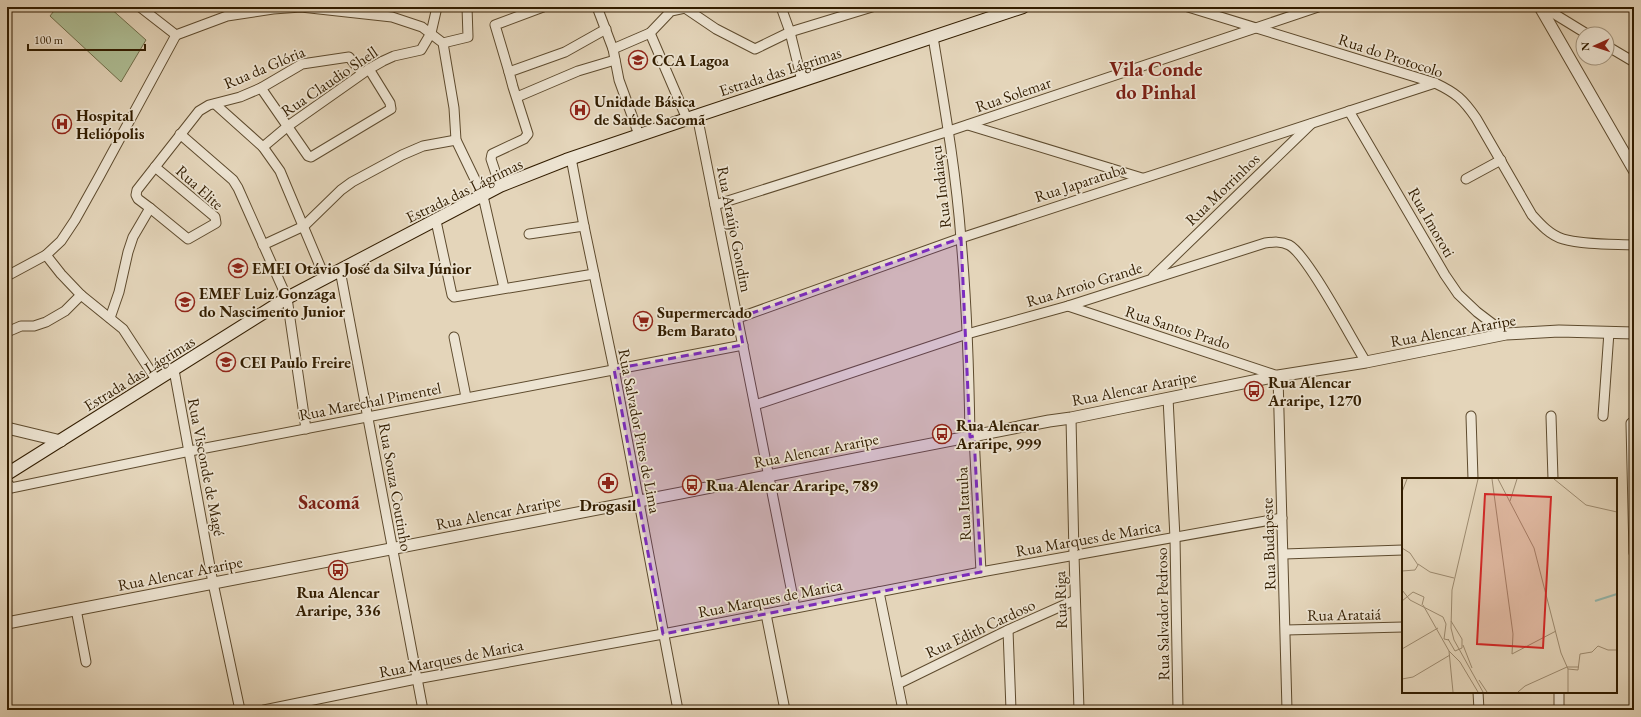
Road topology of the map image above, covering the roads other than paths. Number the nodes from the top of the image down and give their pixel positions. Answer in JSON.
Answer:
{"nodes":[{"id":1,"x":140,"y":7,"type":"edge"},
{"id":2,"x":233,"y":7,"type":"edge"},
{"id":3,"x":437,"y":7,"type":"edge"},
{"id":4,"x":467,"y":7,"type":"edge"},
{"id":5,"x":543,"y":7,"type":"edge"},
{"id":6,"x":597,"y":7,"type":"edge"},
{"id":7,"x":781,"y":7,"type":"edge"},
{"id":8,"x":872,"y":7,"type":"edge"},
{"id":9,"x":1188,"y":7,"type":"edge"},
{"id":10,"x":1318,"y":7,"type":"edge"},
{"id":11,"x":1542,"y":7,"type":"edge"},
{"id":12,"x":1017,"y":8,"type":"edge"},
{"id":13,"x":227,"y":16,"type":"junction"},
{"id":14,"x":1575,"y":26,"type":"edge"},
{"id":15,"x":1256,"y":28,"type":"junction"},
{"id":16,"x":606,"y":29,"type":"junction"},
{"id":17,"x":790,"y":32,"type":"junction"},
{"id":18,"x":431,"y":33,"type":"junction"},
{"id":19,"x":650,"y":33,"type":"junction"},
{"id":20,"x":176,"y":35,"type":"junction"},
{"id":21,"x":933,"y":37,"type":"junction"},
{"id":22,"x":443,"y":43,"type":"junction"},
{"id":23,"x":613,"y":48,"type":"junction"},
{"id":24,"x":1615,"y":51,"type":"edge"},
{"id":25,"x":615,"y":60,"type":"junction"},
{"id":26,"x":1634,"y":62,"type":"edge"},
{"id":27,"x":366,"y":71,"type":"junction"},
{"id":28,"x":509,"y":72,"type":"junction"},
{"id":29,"x":802,"y":81,"type":"junction"},
{"id":30,"x":1435,"y":83,"type":"junction"},
{"id":31,"x":261,"y":88,"type":"junction"},
{"id":32,"x":517,"y":97,"type":"junction"},
{"id":33,"x":215,"y":104,"type":"junction"},
{"id":34,"x":1349,"y":111,"type":"junction"},
{"id":35,"x":692,"y":117,"type":"junction"},
{"id":36,"x":1313,"y":122,"type":"junction"},
{"id":37,"x":968,"y":125,"type":"junction"},
{"id":38,"x":288,"y":126,"type":"junction"},
{"id":39,"x":949,"y":131,"type":"junction"},
{"id":40,"x":180,"y":134,"type":"junction"},
{"id":41,"x":639,"y":135,"type":"junction"},
{"id":42,"x":456,"y":140,"type":"junction"},
{"id":43,"x":263,"y":147,"type":"junction"},
{"id":44,"x":571,"y":158,"type":"junction"},
{"id":45,"x":1501,"y":160,"type":"junction"},
{"id":46,"x":155,"y":167,"type":"junction"},
{"id":47,"x":1634,"y":170,"type":"edge"},
{"id":48,"x":1142,"y":178,"type":"junction"},
{"id":49,"x":1466,"y":179,"type":"dead end"},
{"id":50,"x":500,"y":186,"type":"junction"},
{"id":51,"x":483,"y":196,"type":"junction"},
{"id":52,"x":715,"y":205,"type":"junction"},
{"id":53,"x":150,"y":208,"type":"junction"},
{"id":54,"x":436,"y":221,"type":"junction"},
{"id":55,"x":304,"y":226,"type":"junction"},
{"id":56,"x":584,"y":226,"type":"junction"},
{"id":57,"x":529,"y":234,"type":"dead end"},
{"id":58,"x":961,"y":238,"type":"junction"},
{"id":59,"x":263,"y":245,"type":"junction"},
{"id":60,"x":1634,"y":245,"type":"edge"},
{"id":61,"x":46,"y":255,"type":"junction"},
{"id":62,"x":340,"y":270,"type":"junction"},
{"id":63,"x":594,"y":274,"type":"junction"},
{"id":64,"x":7,"y":276,"type":"edge"},
{"id":65,"x":325,"y":278,"type":"junction"},
{"id":66,"x":1152,"y":278,"type":"junction"},
{"id":67,"x":504,"y":288,"type":"junction"},
{"id":68,"x":81,"y":295,"type":"junction"},
{"id":69,"x":288,"y":298,"type":"junction"},
{"id":70,"x":1068,"y":306,"type":"junction"},
{"id":71,"x":110,"y":318,"type":"junction"},
{"id":72,"x":738,"y":318,"type":"junction"},
{"id":73,"x":7,"y":332,"type":"edge"},
{"id":74,"x":1609,"y":332,"type":"junction"},
{"id":75,"x":1634,"y":333,"type":"edge"},
{"id":76,"x":967,"y":334,"type":"junction"},
{"id":77,"x":1506,"y":334,"type":"junction"},
{"id":78,"x":454,"y":337,"type":"dead end"},
{"id":79,"x":743,"y":345,"type":"junction"},
{"id":80,"x":1366,"y":362,"type":"junction"},
{"id":81,"x":614,"y":369,"type":"junction"},
{"id":82,"x":174,"y":370,"type":"junction"},
{"id":83,"x":1278,"y":376,"type":"junction"},
{"id":84,"x":157,"y":381,"type":"junction"},
{"id":85,"x":466,"y":397,"type":"junction"},
{"id":86,"x":1168,"y":398,"type":"junction"},
{"id":87,"x":755,"y":405,"type":"junction"},
{"id":88,"x":1471,"y":416,"type":"dead end"},
{"id":89,"x":1551,"y":416,"type":"dead end"},
{"id":90,"x":1603,"y":416,"type":"dead end"},
{"id":91,"x":368,"y":417,"type":"junction"},
{"id":92,"x":1071,"y":418,"type":"junction"},
{"id":93,"x":1631,"y":423,"type":"dead end"},
{"id":94,"x":7,"y":428,"type":"edge"},
{"id":95,"x":306,"y":429,"type":"junction"},
{"id":96,"x":972,"y":436,"type":"junction"},
{"id":97,"x":61,"y":441,"type":"junction"},
{"id":98,"x":190,"y":451,"type":"junction"},
{"id":99,"x":7,"y":474,"type":"edge"},
{"id":100,"x":767,"y":475,"type":"junction"},
{"id":101,"x":1473,"y":478,"type":"edge"},
{"id":102,"x":1553,"y":478,"type":"edge"},
{"id":103,"x":7,"y":482,"type":"edge"},
{"id":104,"x":639,"y":502,"type":"junction"},
{"id":105,"x":1282,"y":518,"type":"junction"},
{"id":106,"x":1176,"y":538,"type":"junction"},
{"id":107,"x":391,"y":548,"type":"junction"},
{"id":108,"x":1402,"y":550,"type":"edge"},
{"id":109,"x":1634,"y":553,"type":"edge"},
{"id":110,"x":1284,"y":554,"type":"junction"},
{"id":111,"x":1074,"y":555,"type":"junction"},
{"id":112,"x":981,"y":572,"type":"junction"},
{"id":113,"x":214,"y":583,"type":"junction"},
{"id":114,"x":879,"y":592,"type":"junction"},
{"id":115,"x":1075,"y":600,"type":"junction"},
{"id":116,"x":794,"y":608,"type":"junction"},
{"id":117,"x":76,"y":609,"type":"junction"},
{"id":118,"x":766,"y":614,"type":"junction"},
{"id":119,"x":7,"y":623,"type":"edge"},
{"id":120,"x":1402,"y":627,"type":"edge"},
{"id":121,"x":1008,"y":630,"type":"junction"},
{"id":122,"x":1286,"y":630,"type":"junction"},
{"id":123,"x":663,"y":634,"type":"junction"},
{"id":124,"x":86,"y":662,"type":"dead end"},
{"id":125,"x":416,"y":679,"type":"junction"},
{"id":126,"x":898,"y":684,"type":"junction"},
{"id":127,"x":1478,"y":693,"type":"edge"},
{"id":128,"x":1559,"y":693,"type":"edge"},
{"id":129,"x":784,"y":705,"type":"dead end"},
{"id":130,"x":240,"y":710,"type":"edge"},
{"id":131,"x":264,"y":710,"type":"edge"},
{"id":132,"x":423,"y":710,"type":"edge"},
{"id":133,"x":678,"y":710,"type":"edge"},
{"id":134,"x":903,"y":710,"type":"edge"},
{"id":135,"x":1011,"y":710,"type":"edge"},
{"id":136,"x":1079,"y":710,"type":"edge"},
{"id":137,"x":1178,"y":710,"type":"edge"},
{"id":138,"x":1287,"y":710,"type":"edge"},
{"id":139,"x":1479,"y":710,"type":"edge"},
{"id":140,"x":1560,"y":710,"type":"edge"}],
"edges":[{"from":1,"to":20,"type":"street"},
{"from":2,"to":13,"type":"street"},
{"from":3,"to":18,"type":"street","name":"Rua Claudio Shell"},
{"from":4,"to":22,"type":"street"},
{"from":5,"to":28,"type":"street"},
{"from":6,"to":16,"type":"street"},
{"from":7,"to":17,"type":"street"},
{"from":8,"to":17,"type":"street"},
{"from":9,"to":15,"type":"street","name":"Rua do Protocolo"},
{"from":10,"to":15,"type":"street","name":"Rua Solemar"},
{"from":11,"to":14,"type":"street"},
{"from":11,"to":47,"type":"street"},
{"from":12,"to":21,"type":"main road","name":"Estrada das Lágrimas"},
{"from":13,"to":18,"type":"street"},
{"from":13,"to":20,"type":"street"},
{"from":15,"to":30,"type":"street","name":"Rua do Protocolo"},
{"from":15,"to":37,"type":"street","name":"Rua Solemar"},
{"from":16,"to":23,"type":"street"},
{"from":16,"to":28,"type":"street"},
{"from":17,"to":19,"type":"street"},
{"from":17,"to":29,"type":"street"},
{"from":18,"to":22,"type":"street"},
{"from":18,"to":27,"type":"street","name":"Rua Claudio Shell"},
{"from":19,"to":23,"type":"street"},
{"from":19,"to":35,"type":"street","name":"Rua Araújo Gondim"},
{"from":20,"to":61,"type":"street"},
{"from":21,"to":29,"type":"main road","name":"Estrada das Lágrimas"},
{"from":21,"to":39,"type":"street","name":"Rua Indaiaçu"},
{"from":22,"to":42,"type":"street"},
{"from":23,"to":25,"type":"street"},
{"from":24,"to":26,"type":"street"},
{"from":25,"to":32,"type":"street"},
{"from":25,"to":41,"type":"street"},
{"from":27,"to":31,"type":"street","name":"Rua da Glória"},
{"from":27,"to":38,"type":"street","name":"Rua Claudio Shell"},
{"from":27,"to":38,"type":"street"},
{"from":28,"to":32,"type":"street"},
{"from":29,"to":35,"type":"main road","name":"Estrada das Lágrimas"},
{"from":30,"to":34,"type":"street","name":"Rua Japaratuba"},
{"from":30,"to":45,"type":"street","name":"Rua do Protocolo"},
{"from":31,"to":33,"type":"street","name":"Rua da Glória"},
{"from":31,"to":38,"type":"street"},
{"from":32,"to":50,"type":"street"},
{"from":33,"to":40,"type":"street","name":"Rua da Glória"},
{"from":33,"to":43,"type":"street"},
{"from":34,"to":36,"type":"street","name":"Rua Japaratuba"},
{"from":34,"to":77,"type":"street","name":"Rua Imoroti"},
{"from":35,"to":41,"type":"main road","name":"Estrada das Lágrimas"},
{"from":35,"to":52,"type":"street","name":"Rua Araújo Gondim"},
{"from":36,"to":48,"type":"street","name":"Rua Japaratuba"},
{"from":36,"to":66,"type":"street","name":"Rua Morrinhos"},
{"from":37,"to":39,"type":"street","name":"Rua Solemar"},
{"from":37,"to":48,"type":"street"},
{"from":38,"to":43,"type":"street","name":"Rua Claudio Shell"},
{"from":39,"to":52,"type":"street","name":"Rua Solemar"},
{"from":39,"to":58,"type":"street","name":"Rua Indaiaçu"},
{"from":40,"to":46,"type":"street","name":"Rua da Glória"},
{"from":40,"to":59,"type":"street"},
{"from":41,"to":44,"type":"main road","name":"Estrada das Lágrimas"},
{"from":42,"to":51,"type":"street"},
{"from":42,"to":55,"type":"street"},
{"from":43,"to":55,"type":"street"},
{"from":44,"to":50,"type":"main road","name":"Estrada das Lágrimas"},
{"from":44,"to":56,"type":"street","name":"Rua Salvador Pires de Lima"},
{"from":45,"to":49,"type":"street"},
{"from":45,"to":60,"type":"street","name":"Rua do Protocolo"},
{"from":46,"to":53,"type":"street","name":"Rua da Glória"},
{"from":46,"to":53,"type":"street","name":"Rua Elite"},
{"from":48,"to":58,"type":"street","name":"Rua Japaratuba"},
{"from":50,"to":51,"type":"main road","name":"Estrada das Lágrimas"},
{"from":51,"to":54,"type":"main road","name":"Estrada das Lágrimas"},
{"from":51,"to":67,"type":"street"},
{"from":52,"to":72,"type":"street","name":"Rua Araújo Gondim"},
{"from":53,"to":71,"type":"street"},
{"from":54,"to":62,"type":"main road","name":"Estrada das Lágrimas"},
{"from":54,"to":67,"type":"street"},
{"from":55,"to":59,"type":"street"},
{"from":55,"to":65,"type":"street"},
{"from":56,"to":57,"type":"street"},
{"from":56,"to":63,"type":"street","name":"Rua Salvador Pires de Lima"},
{"from":58,"to":72,"type":"street","name":"Rua Japaratuba"},
{"from":58,"to":76,"type":"street","name":"Rua Indaiaçu"},
{"from":59,"to":69,"type":"street"},
{"from":61,"to":64,"type":"street"},
{"from":61,"to":68,"type":"street"},
{"from":62,"to":65,"type":"main road","name":"Estrada das Lágrimas"},
{"from":62,"to":91,"type":"street","name":"Rua Souza Coutinho"},
{"from":63,"to":67,"type":"street"},
{"from":63,"to":81,"type":"street","name":"Rua Salvador Pires de Lima"},
{"from":65,"to":69,"type":"main road","name":"Estrada das Lágrimas"},
{"from":66,"to":70,"type":"street","name":"Rua Arroio Grande"},
{"from":66,"to":80,"type":"street","name":"Rua Arroio Grande"},
{"from":68,"to":71,"type":"street"},
{"from":68,"to":73,"type":"street"},
{"from":69,"to":82,"type":"main road","name":"Estrada das Lágrimas"},
{"from":69,"to":95,"type":"street"},
{"from":70,"to":76,"type":"street","name":"Rua Arroio Grande"},
{"from":70,"to":83,"type":"street","name":"Rua Santos Prado"},
{"from":71,"to":84,"type":"street"},
{"from":72,"to":79,"type":"street","name":"Rua Araújo Gondim"},
{"from":74,"to":75,"type":"street","name":"Rua Alencar Araripe"},
{"from":74,"to":77,"type":"street","name":"Rua Alencar Araripe"},
{"from":74,"to":90,"type":"street"},
{"from":76,"to":87,"type":"street","name":"Rua Arroio Grande"},
{"from":76,"to":96,"type":"street","name":"Rua Itatuba"},
{"from":77,"to":80,"type":"street","name":"Rua Alencar Araripe"},
{"from":78,"to":85,"type":"street"},
{"from":79,"to":81,"type":"street","name":"Rua Marechal Pimentel"},
{"from":79,"to":87,"type":"street","name":"Rua Araújo Gondim"},
{"from":80,"to":83,"type":"street","name":"Rua Alencar Araripe"},
{"from":81,"to":85,"type":"street","name":"Rua Marechal Pimentel"},
{"from":81,"to":104,"type":"street","name":"Rua Salvador Pires de Lima"},
{"from":82,"to":84,"type":"main road","name":"Estrada das Lágrimas"},
{"from":82,"to":98,"type":"street","name":"Rua Visconde de Magé"},
{"from":83,"to":86,"type":"street","name":"Rua Alencar Araripe"},
{"from":83,"to":105,"type":"street","name":"Rua Budapeste"},
{"from":84,"to":97,"type":"main road","name":"Estrada das Lágrimas"},
{"from":85,"to":91,"type":"street","name":"Rua Marechal Pimentel"},
{"from":86,"to":92,"type":"street","name":"Rua Alencar Araripe"},
{"from":86,"to":106,"type":"street","name":"Rua Salvador Pedroso"},
{"from":87,"to":100,"type":"street","name":"Rua Araújo Gondim"},
{"from":88,"to":101,"type":"street"},
{"from":89,"to":102,"type":"street"},
{"from":91,"to":95,"type":"street","name":"Rua Marechal Pimentel"},
{"from":91,"to":107,"type":"street","name":"Rua Souza Coutinho"},
{"from":92,"to":96,"type":"street","name":"Rua Alencar Araripe"},
{"from":92,"to":111,"type":"street","name":"Rua Riga"},
{"from":93,"to":109,"type":"street"},
{"from":94,"to":97,"type":"street"},
{"from":95,"to":98,"type":"street","name":"Rua Marechal Pimentel"},
{"from":96,"to":100,"type":"street","name":"Rua Alencar Araripe"},
{"from":96,"to":112,"type":"street","name":"Rua Itatuba"},
{"from":97,"to":99,"type":"main road","name":"Estrada das Lágrimas"},
{"from":98,"to":103,"type":"street","name":"Rua Marechal Pimentel"},
{"from":98,"to":113,"type":"street","name":"Rua Visconde de Magé"},
{"from":100,"to":104,"type":"street","name":"Rua Alencar Araripe"},
{"from":100,"to":116,"type":"street","name":"Rua Araújo Gondim"},
{"from":104,"to":107,"type":"street","name":"Rua Alencar Araripe"},
{"from":104,"to":123,"type":"street","name":"Rua Salvador Pires de Lima"},
{"from":105,"to":106,"type":"street","name":"Rua Marques de Marica"},
{"from":105,"to":110,"type":"street","name":"Rua Budapeste"},
{"from":106,"to":111,"type":"street","name":"Rua Marques de Marica"},
{"from":106,"to":137,"type":"street","name":"Rua Salvador Pedroso"},
{"from":107,"to":113,"type":"street","name":"Rua Alencar Araripe"},
{"from":107,"to":125,"type":"street","name":"Rua Souza Coutinho"},
{"from":108,"to":110,"type":"street"},
{"from":110,"to":122,"type":"street","name":"Rua Budapeste"},
{"from":111,"to":112,"type":"street","name":"Rua Marques de Marica"},
{"from":111,"to":115,"type":"street","name":"Rua Riga"},
{"from":112,"to":114,"type":"street","name":"Rua Marques de Marica"},
{"from":113,"to":117,"type":"street","name":"Rua Alencar Araripe"},
{"from":113,"to":130,"type":"street","name":"Rua Visconde de Magé"},
{"from":114,"to":116,"type":"street","name":"Rua Marques de Marica"},
{"from":114,"to":126,"type":"street"},
{"from":115,"to":121,"type":"street","name":"Rua Edith Cardoso"},
{"from":115,"to":136,"type":"street","name":"Rua Riga"},
{"from":116,"to":118,"type":"street","name":"Rua Marques de Marica"},
{"from":117,"to":119,"type":"street","name":"Rua Alencar Araripe"},
{"from":117,"to":124,"type":"street"},
{"from":118,"to":123,"type":"street","name":"Rua Marques de Marica"},
{"from":118,"to":129,"type":"street"},
{"from":120,"to":122,"type":"street","name":"Rua Arataiá"},
{"from":121,"to":126,"type":"street","name":"Rua Edith Cardoso"},
{"from":121,"to":135,"type":"street"},
{"from":122,"to":138,"type":"street","name":"Rua Budapeste"},
{"from":123,"to":125,"type":"street","name":"Rua Marques de Marica"},
{"from":123,"to":133,"type":"street","name":"Rua Salvador Pires de Lima"},
{"from":125,"to":131,"type":"street","name":"Rua Marques de Marica"},
{"from":125,"to":132,"type":"street","name":"Rua Souza Coutinho"},
{"from":126,"to":134,"type":"street"},
{"from":127,"to":139,"type":"street"},
{"from":128,"to":140,"type":"street"}]}
